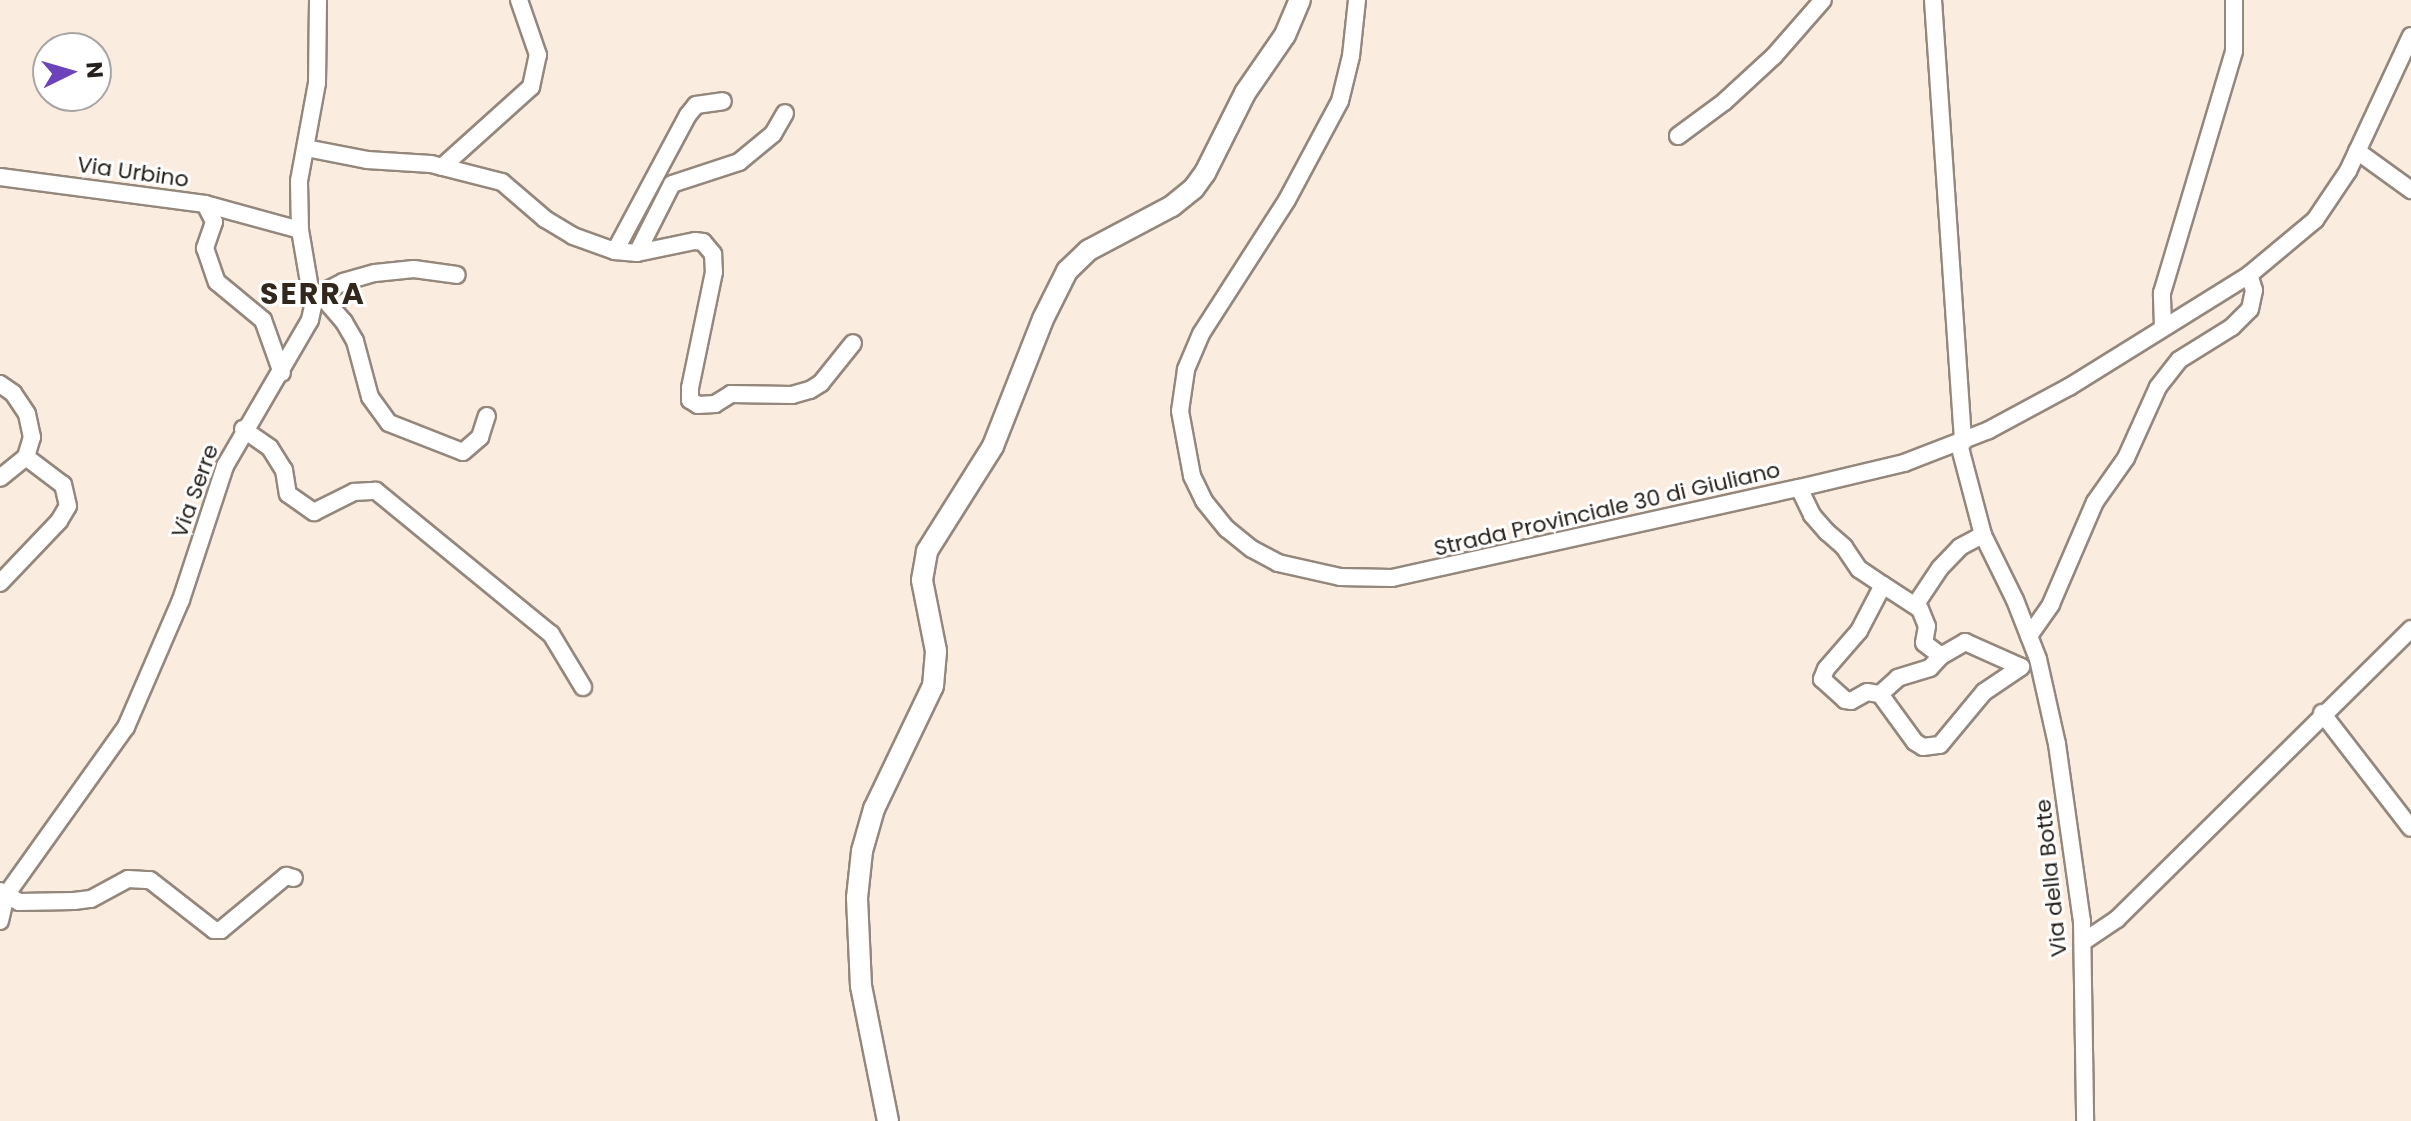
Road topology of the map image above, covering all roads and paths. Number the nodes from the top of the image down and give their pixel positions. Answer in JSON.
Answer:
{"nodes":[{"id":1,"x":318,"y":0,"type":"edge"},
{"id":2,"x":519,"y":0,"type":"edge"},
{"id":3,"x":1300,"y":0,"type":"edge"},
{"id":4,"x":1357,"y":0,"type":"edge"},
{"id":5,"x":1823,"y":0,"type":"edge"},
{"id":6,"x":1933,"y":0,"type":"edge"},
{"id":7,"x":2234,"y":0,"type":"edge"},
{"id":8,"x":2411,"y":36,"type":"edge"},
{"id":9,"x":723,"y":101,"type":"dead end"},
{"id":10,"x":785,"y":113,"type":"dead end"},
{"id":11,"x":1678,"y":136,"type":"dead end"},
{"id":12,"x":306,"y":148,"type":"junction"},
{"id":13,"x":2357,"y":151,"type":"junction"},
{"id":14,"x":442,"y":167,"type":"junction"},
{"id":15,"x":0,"y":177,"type":"edge"},
{"id":16,"x":2411,"y":190,"type":"edge"},
{"id":17,"x":205,"y":204,"type":"junction"},
{"id":18,"x":300,"y":230,"type":"junction"},
{"id":19,"x":615,"y":251,"type":"junction"},
{"id":20,"x":637,"y":253,"type":"junction"},
{"id":21,"x":457,"y":275,"type":"dead end"},
{"id":22,"x":2249,"y":275,"type":"junction"},
{"id":23,"x":312,"y":298,"type":"junction"},
{"id":24,"x":2163,"y":326,"type":"junction"},
{"id":25,"x":853,"y":343,"type":"dead end"},
{"id":26,"x":282,"y":373,"type":"junction"},
{"id":27,"x":6,"y":388,"type":"edge"},
{"id":28,"x":487,"y":416,"type":"dead end"},
{"id":29,"x":243,"y":429,"type":"junction"},
{"id":30,"x":1961,"y":443,"type":"junction"},
{"id":31,"x":26,"y":457,"type":"junction"},
{"id":32,"x":0,"y":478,"type":"edge"},
{"id":33,"x":1799,"y":488,"type":"junction"},
{"id":34,"x":1983,"y":535,"type":"junction"},
{"id":35,"x":0,"y":583,"type":"edge"},
{"id":36,"x":1883,"y":585,"type":"junction"},
{"id":37,"x":1916,"y":604,"type":"junction"},
{"id":38,"x":2411,"y":629,"type":"edge"},
{"id":39,"x":2029,"y":636,"type":"junction"},
{"id":40,"x":1941,"y":656,"type":"junction"},
{"id":41,"x":583,"y":687,"type":"dead end"},
{"id":42,"x":1880,"y":694,"type":"junction"},
{"id":43,"x":2322,"y":713,"type":"junction"},
{"id":44,"x":2411,"y":828,"type":"edge"},
{"id":45,"x":294,"y":878,"type":"dead end"},
{"id":46,"x":3,"y":893,"type":"edge"},
{"id":47,"x":0,"y":921,"type":"edge"},
{"id":48,"x":2083,"y":942,"type":"junction"},
{"id":49,"x":888,"y":1121,"type":"edge"},
{"id":50,"x":2085,"y":1121,"type":"edge"}],
"edges":[{"from":1,"to":12,"type":"street","name":"Via Serre"},
{"from":2,"to":14,"type":"street"},
{"from":3,"to":49,"type":"main road"},
{"from":4,"to":33,"type":"street","name":"Strada Provinciale 30 di Giuliano"},
{"from":5,"to":11,"type":"street"},
{"from":6,"to":30,"type":"street","name":"Via della Botte"},
{"from":7,"to":24,"type":"street"},
{"from":8,"to":13,"type":"street","name":"Strada Provinciale 30 di Giuliano"},
{"from":9,"to":19,"type":"street"},
{"from":10,"to":20,"type":"street"},
{"from":12,"to":14,"type":"street"},
{"from":12,"to":18,"type":"street","name":"Via Serre"},
{"from":13,"to":16,"type":"street"},
{"from":13,"to":22,"type":"street","name":"Strada Provinciale 30 di Giuliano"},
{"from":14,"to":19,"type":"street"},
{"from":15,"to":17,"type":"street","name":"Via Urbino"},
{"from":17,"to":18,"type":"street"},
{"from":17,"to":26,"type":"street","name":"Via Urbino"},
{"from":18,"to":23,"type":"street","name":"Via Serre"},
{"from":19,"to":20,"type":"street"},
{"from":20,"to":25,"type":"street"},
{"from":21,"to":23,"type":"street"},
{"from":22,"to":24,"type":"street","name":"Strada Provinciale 30 di Giuliano"},
{"from":22,"to":39,"type":"street"},
{"from":23,"to":26,"type":"street","name":"Via Serre"},
{"from":23,"to":28,"type":"street"},
{"from":24,"to":30,"type":"street","name":"Strada Provinciale 30 di Giuliano"},
{"from":26,"to":29,"type":"street","name":"Via Serre"},
{"from":27,"to":31,"type":"street"},
{"from":29,"to":41,"type":"street"},
{"from":29,"to":46,"type":"street","name":"Via Serre"},
{"from":30,"to":33,"type":"street","name":"Strada Provinciale 30 di Giuliano"},
{"from":30,"to":34,"type":"street","name":"Via della Botte"},
{"from":31,"to":32,"type":"street"},
{"from":31,"to":35,"type":"street"},
{"from":33,"to":36,"type":"street"},
{"from":34,"to":37,"type":"street"},
{"from":34,"to":39,"type":"street","name":"Via della Botte"},
{"from":36,"to":37,"type":"street"},
{"from":36,"to":42,"type":"street"},
{"from":37,"to":40,"type":"street"},
{"from":38,"to":43,"type":"street"},
{"from":39,"to":48,"type":"street","name":"Via della Botte"},
{"from":40,"to":42,"type":"street"},
{"from":40,"to":42,"type":"street"},
{"from":43,"to":44,"type":"street"},
{"from":43,"to":48,"type":"street"},
{"from":45,"to":46,"type":"street"},
{"from":46,"to":47,"type":"street","name":"Via Serre"},
{"from":48,"to":50,"type":"street","name":"Via della Botte"}]}
